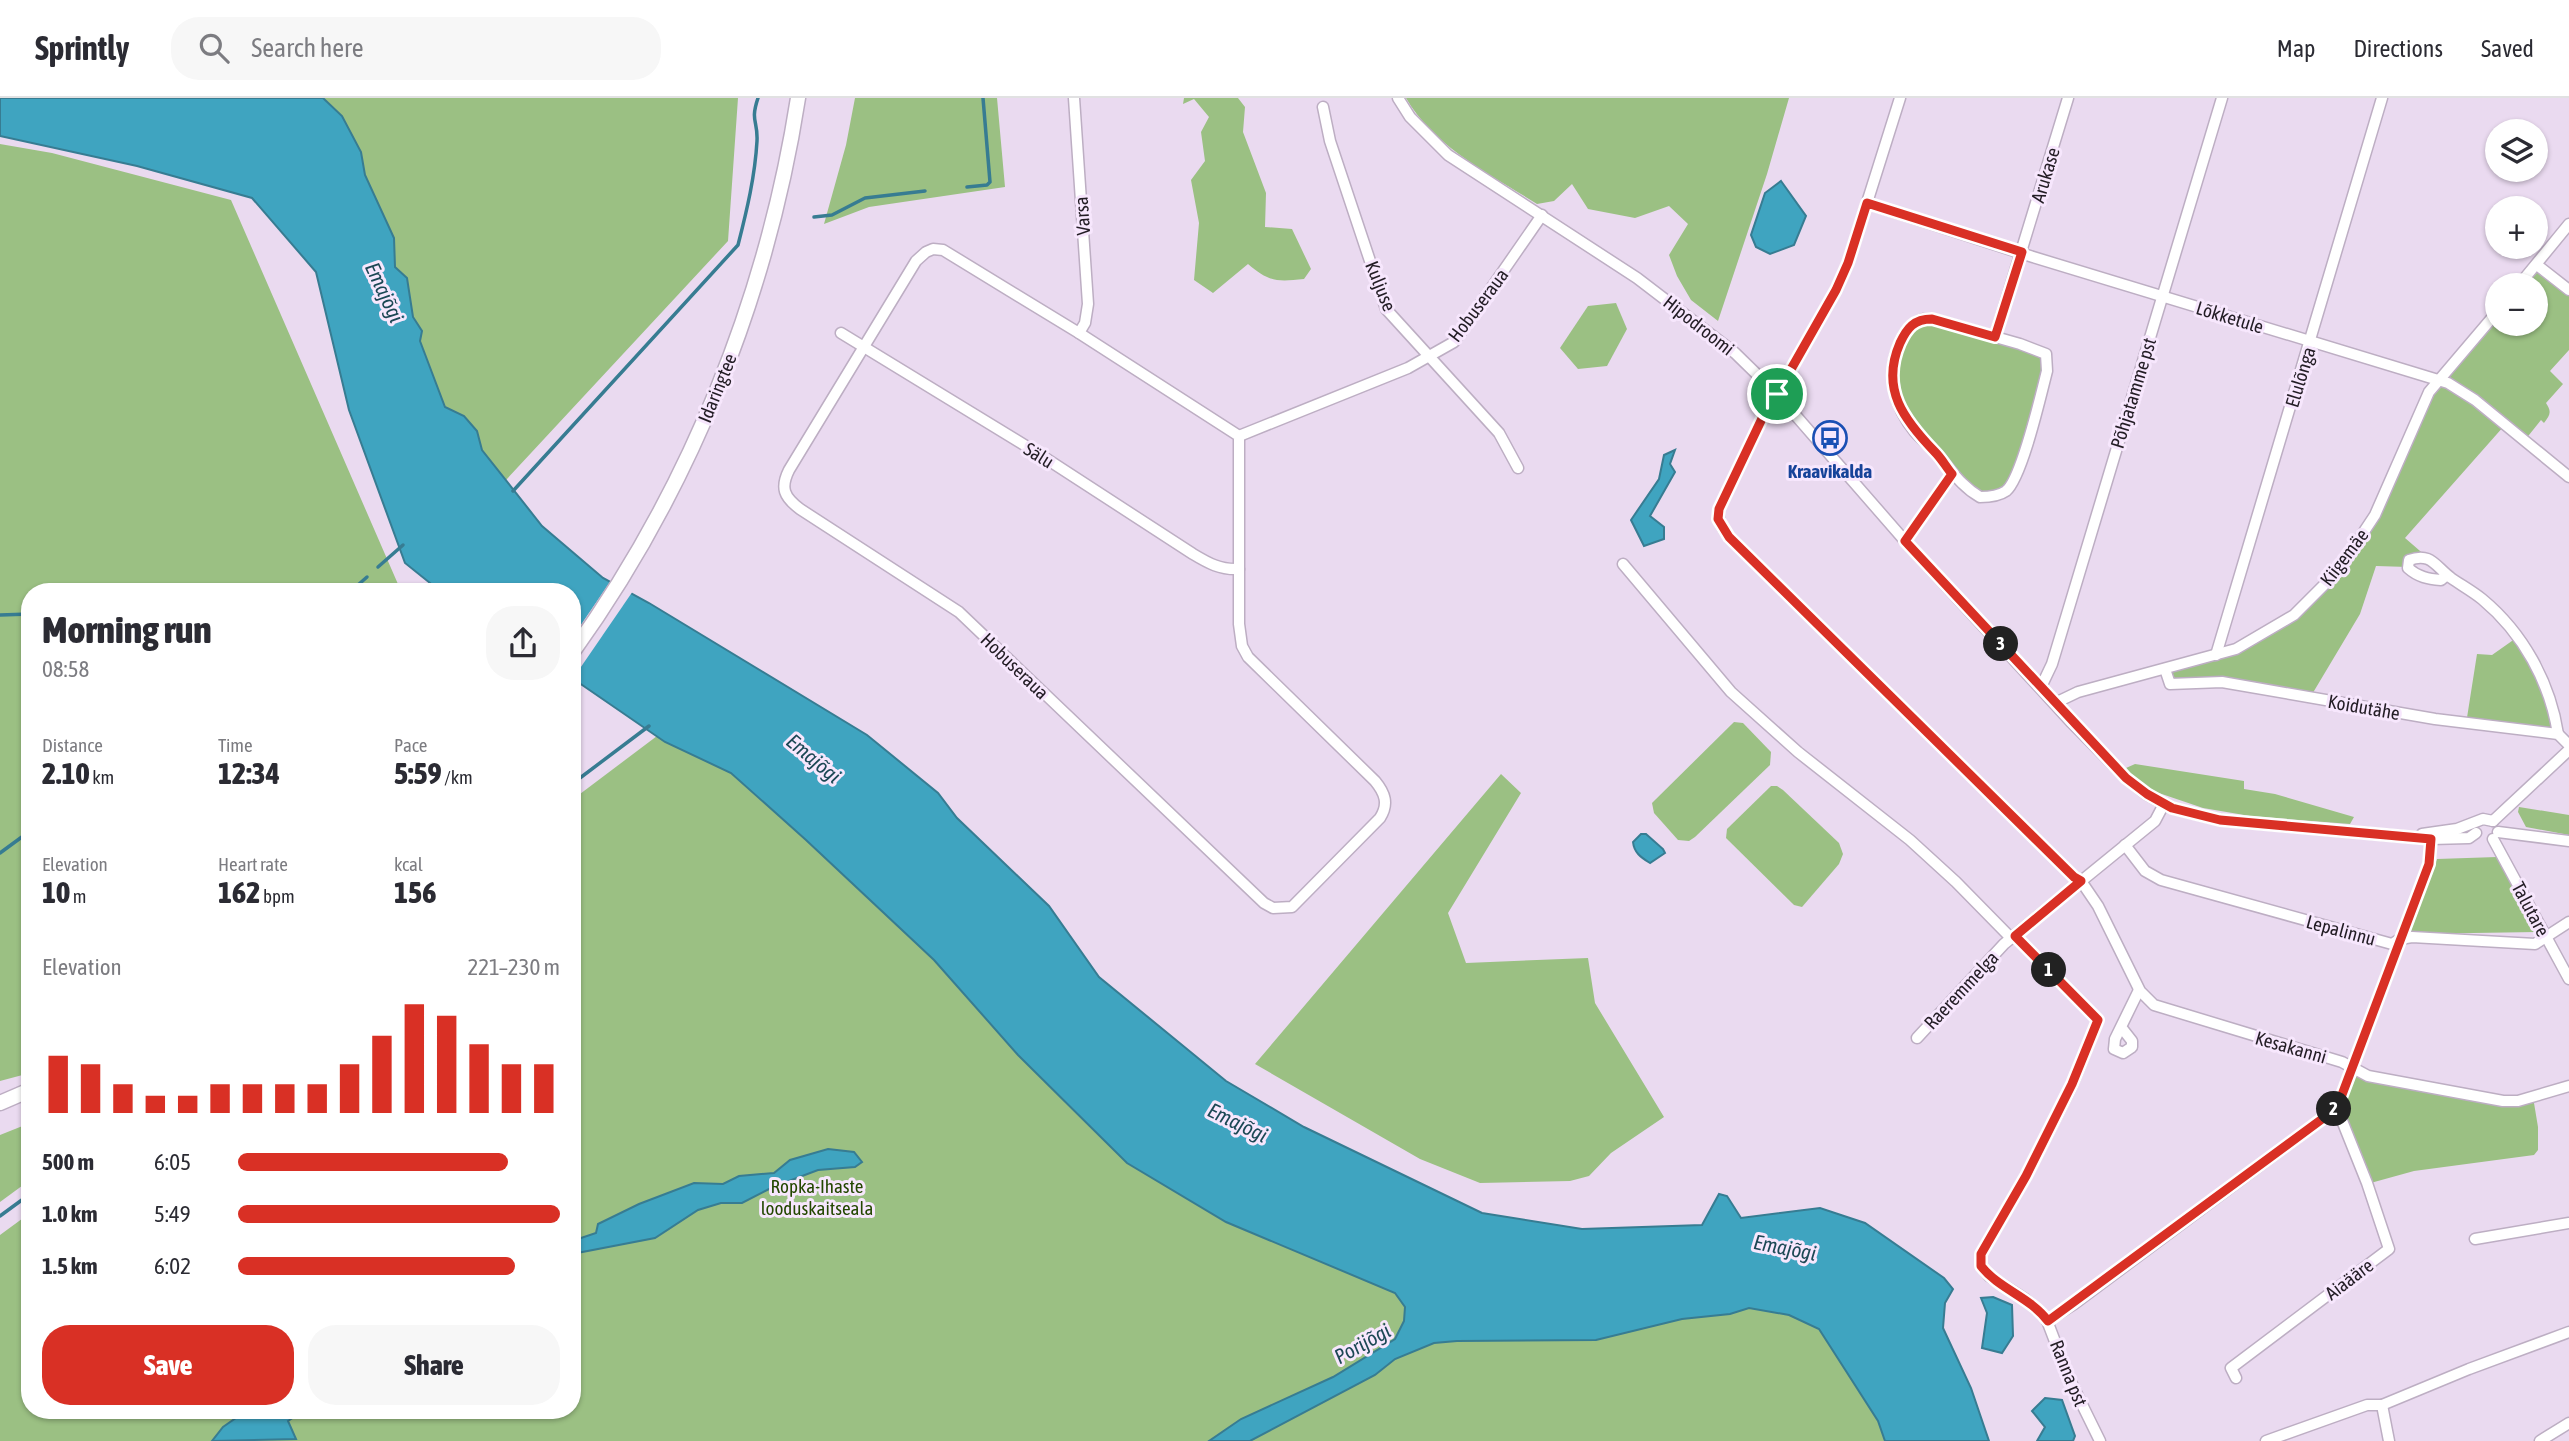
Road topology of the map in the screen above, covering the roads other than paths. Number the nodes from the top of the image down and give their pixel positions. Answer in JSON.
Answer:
{"nodes":[{"id":1,"x":798,"y":98,"type":"edge"},
{"id":2,"x":1074,"y":98,"type":"edge"},
{"id":3,"x":1398,"y":98,"type":"edge"},
{"id":4,"x":1899,"y":98,"type":"edge"},
{"id":5,"x":2068,"y":98,"type":"edge"},
{"id":6,"x":2222,"y":98,"type":"edge"},
{"id":7,"x":2382,"y":98,"type":"edge"},
{"id":8,"x":1323,"y":107,"type":"dead end"},
{"id":9,"x":1867,"y":203,"type":"junction"},
{"id":10,"x":1542,"y":215,"type":"junction"},
{"id":11,"x":2569,"y":224,"type":"edge"},
{"id":12,"x":2022,"y":252,"type":"junction"},
{"id":13,"x":2537,"y":265,"type":"junction"},
{"id":14,"x":2530,"y":273,"type":"edge"},
{"id":15,"x":2569,"y":290,"type":"edge"},
{"id":16,"x":2163,"y":296,"type":"junction"},
{"id":17,"x":2485,"y":326,"type":"edge"},
{"id":18,"x":841,"y":333,"type":"dead end"},
{"id":19,"x":1079,"y":333,"type":"junction"},
{"id":20,"x":1995,"y":337,"type":"junction"},
{"id":21,"x":2311,"y":341,"type":"junction"},
{"id":22,"x":863,"y":348,"type":"junction"},
{"id":23,"x":1429,"y":356,"type":"junction"},
{"id":24,"x":2440,"y":380,"type":"junction"},
{"id":25,"x":1777,"y":394,"type":"junction"},
{"id":26,"x":1239,"y":436,"type":"junction"},
{"id":27,"x":1518,"y":468,"type":"dead end"},
{"id":28,"x":1952,"y":474,"type":"junction"},
{"id":29,"x":2569,"y":477,"type":"edge"},
{"id":30,"x":1905,"y":541,"type":"junction"},
{"id":31,"x":1623,"y":564,"type":"dead end"},
{"id":32,"x":1238,"y":569,"type":"junction"},
{"id":33,"x":2447,"y":575,"type":"dead end"},
{"id":34,"x":581,"y":640,"type":"edge"},
{"id":35,"x":2216,"y":655,"type":"junction"},
{"id":36,"x":2165,"y":669,"type":"junction"},
{"id":37,"x":2040,"y":687,"type":"junction"},
{"id":38,"x":2055,"y":703,"type":"junction"},
{"id":39,"x":2558,"y":734,"type":"junction"},
{"id":40,"x":2569,"y":748,"type":"edge"},
{"id":41,"x":2164,"y":804,"type":"junction"},
{"id":42,"x":2493,"y":821,"type":"junction"},
{"id":43,"x":2477,"y":828,"type":"junction"},
{"id":44,"x":2495,"y":836,"type":"junction"},
{"id":45,"x":2416,"y":838,"type":"junction"},
{"id":46,"x":2431,"y":839,"type":"junction"},
{"id":47,"x":2569,"y":841,"type":"edge"},
{"id":48,"x":2125,"y":845,"type":"junction"},
{"id":49,"x":2081,"y":881,"type":"junction"},
{"id":50,"x":2569,"y":922,"type":"edge"},
{"id":51,"x":2013,"y":937,"type":"junction"},
{"id":52,"x":2546,"y":937,"type":"junction"},
{"id":53,"x":2400,"y":939,"type":"junction"},
{"id":54,"x":2569,"y":979,"type":"edge"},
{"id":55,"x":2139,"y":990,"type":"junction"},
{"id":56,"x":2121,"y":1027,"type":"dead end"},
{"id":57,"x":1917,"y":1038,"type":"dead end"},
{"id":58,"x":2351,"y":1066,"type":"junction"},
{"id":59,"x":2569,"y":1086,"type":"edge"},
{"id":60,"x":21,"y":1094,"type":"edge"},
{"id":61,"x":0,"y":1102,"type":"edge"},
{"id":62,"x":2337,"y":1108,"type":"junction"},
{"id":63,"x":2569,"y":1223,"type":"edge"},
{"id":64,"x":2474,"y":1239,"type":"dead end"},
{"id":65,"x":2048,"y":1321,"type":"junction"},
{"id":66,"x":2569,"y":1332,"type":"edge"},
{"id":67,"x":2236,"y":1378,"type":"dead end"},
{"id":68,"x":2382,"y":1405,"type":"junction"},
{"id":69,"x":2569,"y":1423,"type":"edge"},
{"id":70,"x":2100,"y":1441,"type":"edge"},
{"id":71,"x":2266,"y":1441,"type":"edge"},
{"id":72,"x":2389,"y":1441,"type":"edge"},
{"id":73,"x":2540,"y":1441,"type":"edge"}],
"edges":[{"from":1,"to":34,"type":"main road","name":"Idaringtee"},
{"from":2,"to":19,"type":"street","name":"Varsa"},
{"from":3,"to":10,"type":"street","name":"Hipodroomi"},
{"from":4,"to":9,"type":"street"},
{"from":5,"to":12,"type":"street","name":"Arukase"},
{"from":6,"to":16,"type":"street","name":"Põhjatamme pst"},
{"from":7,"to":21,"type":"street","name":"Elulõnga"},
{"from":8,"to":23,"type":"street","name":"Kuljuse"},
{"from":9,"to":12,"type":"street","name":"Lõkketule"},
{"from":9,"to":25,"type":"street"},
{"from":10,"to":23,"type":"street","name":"Hobuseraua"},
{"from":10,"to":25,"type":"street","name":"Hipodroomi"},
{"from":11,"to":13,"type":"street"},
{"from":12,"to":16,"type":"street","name":"Lõkketule"},
{"from":12,"to":20,"type":"street","name":"Arukase"},
{"from":13,"to":14,"type":"street"},
{"from":13,"to":15,"type":"street"},
{"from":16,"to":21,"type":"street","name":"Lõkketule"},
{"from":16,"to":37,"type":"street","name":"Põhjatamme pst"},
{"from":17,"to":24,"type":"street","name":"Kiigemäe"},
{"from":18,"to":22,"type":"street","name":"Sälu"},
{"from":19,"to":22,"type":"street","name":"Hobuseraua"},
{"from":19,"to":26,"type":"street","name":"Hobuseraua"},
{"from":20,"to":28,"type":"street"},
{"from":20,"to":28,"type":"street"},
{"from":21,"to":24,"type":"street","name":"Lõkketule"},
{"from":21,"to":35,"type":"street","name":"Elulõnga"},
{"from":22,"to":32,"type":"street","name":"Sälu"},
{"from":22,"to":32,"type":"street","name":"Hobuseraua"},
{"from":23,"to":26,"type":"street","name":"Hobuseraua"},
{"from":23,"to":27,"type":"street","name":"Kuljuse"},
{"from":24,"to":29,"type":"street","name":"Lõkketule"},
{"from":24,"to":35,"type":"street","name":"Kiigemäe"},
{"from":25,"to":30,"type":"street","name":"Hipodroomi"},
{"from":25,"to":49,"type":"street","name":"Kesakanni"},
{"from":26,"to":32,"type":"street","name":"Hobuseraua"},
{"from":28,"to":30,"type":"street"},
{"from":30,"to":37,"type":"street","name":"Hipodroomi"},
{"from":31,"to":51,"type":"street"},
{"from":33,"to":39,"type":"street"},
{"from":35,"to":36,"type":"street","name":"Kiigemäe"},
{"from":36,"to":38,"type":"street","name":"Kiigemäe"},
{"from":36,"to":39,"type":"street","name":"Koidutähe"},
{"from":37,"to":38,"type":"street","name":"Hipodroomi"},
{"from":38,"to":41,"type":"street","name":"Hipodroomi"},
{"from":39,"to":40,"type":"street"},
{"from":40,"to":42,"type":"street"},
{"from":41,"to":45,"type":"street","name":"Hipodroomi"},
{"from":41,"to":48,"type":"street","name":"Raeremmelga"},
{"from":42,"to":43,"type":"street"},
{"from":42,"to":44,"type":"street"},
{"from":43,"to":44,"type":"street"},
{"from":43,"to":45,"type":"street","name":"Hipodroomi"},
{"from":43,"to":46,"type":"street","name":"Hipodroomi"},
{"from":44,"to":47,"type":"street"},
{"from":44,"to":52,"type":"street","name":"Talutare"},
{"from":45,"to":46,"type":"street","name":"Hipodroomi"},
{"from":46,"to":53,"type":"street"},
{"from":48,"to":49,"type":"street","name":"Raeremmelga"},
{"from":48,"to":53,"type":"street","name":"Lepalinnu"},
{"from":49,"to":51,"type":"street","name":"Raeremmelga"},
{"from":49,"to":55,"type":"street","name":"Kesakanni"},
{"from":50,"to":52,"type":"street","name":"Lepalinnu"},
{"from":51,"to":57,"type":"street","name":"Raeremmelga"},
{"from":51,"to":65,"type":"street","name":"Ranna pst"},
{"from":52,"to":53,"type":"street","name":"Lepalinnu"},
{"from":52,"to":54,"type":"street","name":"Talutare"},
{"from":53,"to":58,"type":"street"},
{"from":55,"to":56,"type":"street"},
{"from":55,"to":58,"type":"street","name":"Kesakanni"},
{"from":58,"to":59,"type":"street","name":"Kesakanni"},
{"from":58,"to":62,"type":"street"},
{"from":60,"to":61,"type":"main road"},
{"from":62,"to":65,"type":"street"},
{"from":62,"to":67,"type":"street","name":"Aiaääre"},
{"from":63,"to":64,"type":"street"},
{"from":65,"to":70,"type":"street","name":"Ranna pst"},
{"from":66,"to":68,"type":"street"},
{"from":68,"to":71,"type":"street"},
{"from":68,"to":72,"type":"street"},
{"from":69,"to":73,"type":"street"}]}
